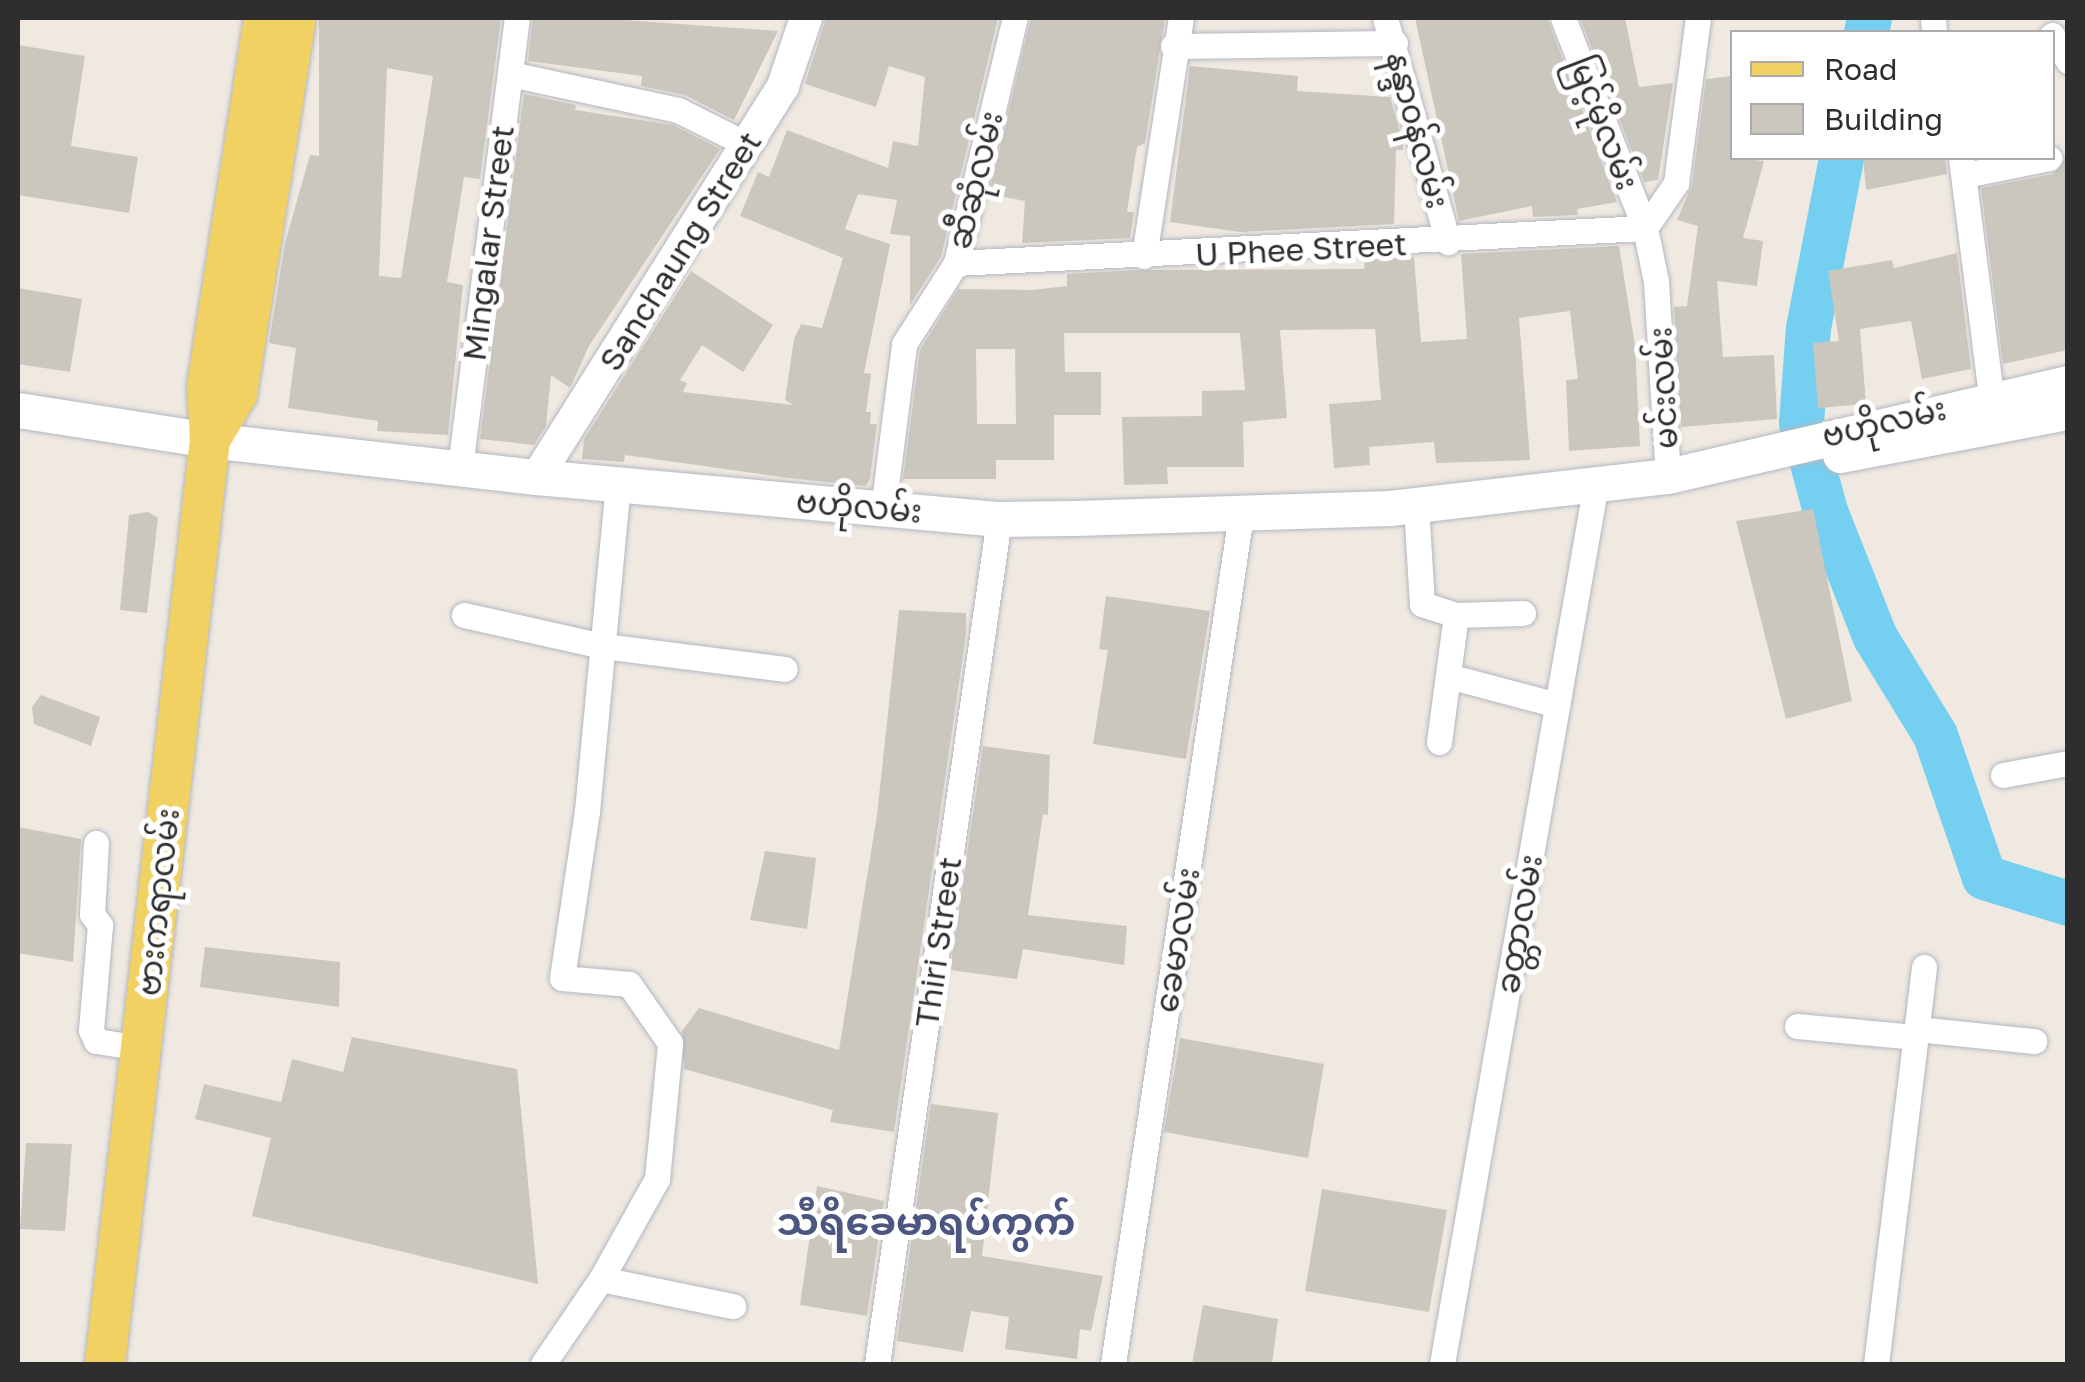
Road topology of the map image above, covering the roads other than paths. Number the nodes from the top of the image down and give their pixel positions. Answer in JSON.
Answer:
{"nodes":[{"id":1,"x":264,"y":18,"type":"edge"},
{"id":2,"x":296,"y":18,"type":"edge"},
{"id":3,"x":516,"y":18,"type":"edge"},
{"id":4,"x":806,"y":18,"type":"edge"},
{"id":5,"x":1015,"y":18,"type":"edge"},
{"id":6,"x":1181,"y":18,"type":"edge"},
{"id":7,"x":1386,"y":18,"type":"edge"},
{"id":8,"x":1563,"y":18,"type":"edge"},
{"id":9,"x":1698,"y":18,"type":"edge"},
{"id":10,"x":2055,"y":39,"type":"edge"},
{"id":11,"x":1396,"y":43,"type":"junction"},
{"id":12,"x":1173,"y":46,"type":"junction"},
{"id":13,"x":2068,"y":61,"type":"edge"},
{"id":14,"x":510,"y":74,"type":"junction"},
{"id":15,"x":748,"y":145,"type":"junction"},
{"id":16,"x":2022,"y":160,"type":"edge"},
{"id":17,"x":1963,"y":166,"type":"edge"},
{"id":18,"x":1645,"y":228,"type":"junction"},
{"id":19,"x":1448,"y":242,"type":"junction"},
{"id":20,"x":1144,"y":256,"type":"junction"},
{"id":21,"x":956,"y":262,"type":"junction"},
{"id":22,"x":1658,"y":299,"type":"joint"},
{"id":23,"x":2068,"y":383,"type":"edge"},
{"id":24,"x":1991,"y":396,"type":"junction"},
{"id":25,"x":18,"y":410,"type":"edge"},
{"id":26,"x":2068,"y":412,"type":"edge"},
{"id":27,"x":210,"y":440,"type":"junction"},
{"id":28,"x":1835,"y":444,"type":"junction"},
{"id":29,"x":460,"y":468,"type":"junction"},
{"id":30,"x":1668,"y":476,"type":"junction"},
{"id":31,"x":536,"y":477,"type":"junction"},
{"id":32,"x":1596,"y":483,"type":"junction"},
{"id":33,"x":618,"y":484,"type":"junction"},
{"id":34,"x":1416,"y":504,"type":"junction"},
{"id":35,"x":883,"y":509,"type":"junction"},
{"id":36,"x":1242,"y":514,"type":"junction"},
{"id":37,"x":1000,"y":519,"type":"junction"},
{"id":38,"x":1523,"y":613,"type":"dead end"},
{"id":39,"x":464,"y":615,"type":"dead end"},
{"id":40,"x":1456,"y":615,"type":"junction"},
{"id":41,"x":604,"y":646,"type":"junction"},
{"id":42,"x":784,"y":668,"type":"dead end"},
{"id":43,"x":1452,"y":677,"type":"junction"},
{"id":44,"x":1557,"y":705,"type":"junction"},
{"id":45,"x":1439,"y":742,"type":"dead end"},
{"id":46,"x":2068,"y":764,"type":"edge"},
{"id":47,"x":2004,"y":775,"type":"dead end"},
{"id":48,"x":96,"y":843,"type":"dead end"},
{"id":49,"x":1924,"y":968,"type":"dead end"},
{"id":50,"x":1797,"y":1026,"type":"dead end"},
{"id":51,"x":1917,"y":1033,"type":"junction"},
{"id":52,"x":2034,"y":1040,"type":"dead end"},
{"id":53,"x":142,"y":1048,"type":"junction"},
{"id":54,"x":600,"y":1279,"type":"junction"},
{"id":55,"x":733,"y":1306,"type":"dead end"},
{"id":56,"x":105,"y":1364,"type":"edge"},
{"id":57,"x":543,"y":1364,"type":"edge"},
{"id":58,"x":878,"y":1364,"type":"edge"},
{"id":59,"x":1114,"y":1364,"type":"edge"},
{"id":60,"x":1442,"y":1364,"type":"edge"},
{"id":61,"x":1876,"y":1364,"type":"edge"}],
"edges":[{"from":1,"to":27,"type":"main road","name":"ဗားကရာလမ်း"},
{"from":2,"to":27,"type":"main road","name":"ဗားကရာလမ်း"},
{"from":3,"to":14,"type":"street","name":"Mingalar Street"},
{"from":4,"to":15,"type":"street","name":"Sanchaung Street"},
{"from":5,"to":21,"type":"street","name":"ဆီဆုံလမ်း"},
{"from":6,"to":12,"type":"street"},
{"from":7,"to":11,"type":"street","name":"နန္ဒာ၀န်လမ်း"},
{"from":8,"to":18,"type":"street","name":"မြင့်မိုလမ်း"},
{"from":9,"to":18,"type":"street"},
{"from":10,"to":13,"type":"street"},
{"from":11,"to":12,"type":"street"},
{"from":11,"to":19,"type":"street","name":"နန္ဒာ၀န်လမ်း"},
{"from":12,"to":20,"type":"street"},
{"from":14,"to":15,"type":"street"},
{"from":14,"to":29,"type":"street","name":"Mingalar Street"},
{"from":15,"to":31,"type":"street","name":"Sanchaung Street"},
{"from":16,"to":17,"type":"street"},
{"from":17,"to":24,"type":"street"},
{"from":18,"to":19,"type":"street","name":"U Phee Street"},
{"from":18,"to":22,"type":"street","name":"မြင့်မိုလမ်း"},
{"from":19,"to":20,"type":"street","name":"U Phee Street"},
{"from":20,"to":21,"type":"street","name":"U Phee Street"},
{"from":21,"to":35,"type":"street","name":"ဆီဆုံလမ်း"},
{"from":22,"to":30,"type":"street","name":"မင်းလမ်း"},
{"from":23,"to":24,"type":"main road","name":"ဗဟိုလမ်း"},
{"from":24,"to":28,"type":"main road","name":"ဗဟိုလမ်း"},
{"from":25,"to":27,"type":"main road","name":"ဗဟိုလမ်း"},
{"from":26,"to":28,"type":"main road","name":"ဗဟိုလမ်း"},
{"from":27,"to":29,"type":"main road","name":"ဗဟိုလမ်း"},
{"from":27,"to":53,"type":"main road","name":"ဗားကရာလမ်း"},
{"from":28,"to":30,"type":"main road","name":"ဗဟိုလမ်း"},
{"from":29,"to":31,"type":"main road","name":"ဗဟိုလမ်း"},
{"from":30,"to":32,"type":"main road","name":"ဗဟိုလမ်း"},
{"from":31,"to":33,"type":"main road","name":"ဗဟိုလမ်း"},
{"from":32,"to":34,"type":"main road","name":"ဗဟိုလမ်း"},
{"from":32,"to":44,"type":"street","name":"ခတ္တာလမ်း"},
{"from":33,"to":35,"type":"main road","name":"ဗဟိုလမ်း"},
{"from":33,"to":41,"type":"street"},
{"from":34,"to":36,"type":"main road","name":"ဗဟိုလမ်း"},
{"from":34,"to":40,"type":"street"},
{"from":35,"to":37,"type":"main road","name":"ဗဟိုလမ်း"},
{"from":36,"to":37,"type":"main road","name":"ဗဟိုလမ်း"},
{"from":36,"to":59,"type":"street","name":"ခေမာလမ်း"},
{"from":37,"to":58,"type":"street","name":"Thiri Street"},
{"from":38,"to":40,"type":"street"},
{"from":39,"to":41,"type":"street"},
{"from":40,"to":43,"type":"street"},
{"from":41,"to":42,"type":"street"},
{"from":41,"to":54,"type":"street"},
{"from":43,"to":44,"type":"street"},
{"from":43,"to":45,"type":"street"},
{"from":44,"to":60,"type":"street","name":"ခတ္တာလမ်း"},
{"from":46,"to":47,"type":"street"},
{"from":48,"to":53,"type":"street"},
{"from":49,"to":51,"type":"street"},
{"from":50,"to":51,"type":"street"},
{"from":51,"to":52,"type":"street"},
{"from":51,"to":61,"type":"street"},
{"from":53,"to":56,"type":"main road","name":"ဗားကရာလမ်း"},
{"from":54,"to":55,"type":"street"},
{"from":54,"to":57,"type":"street"}]}
